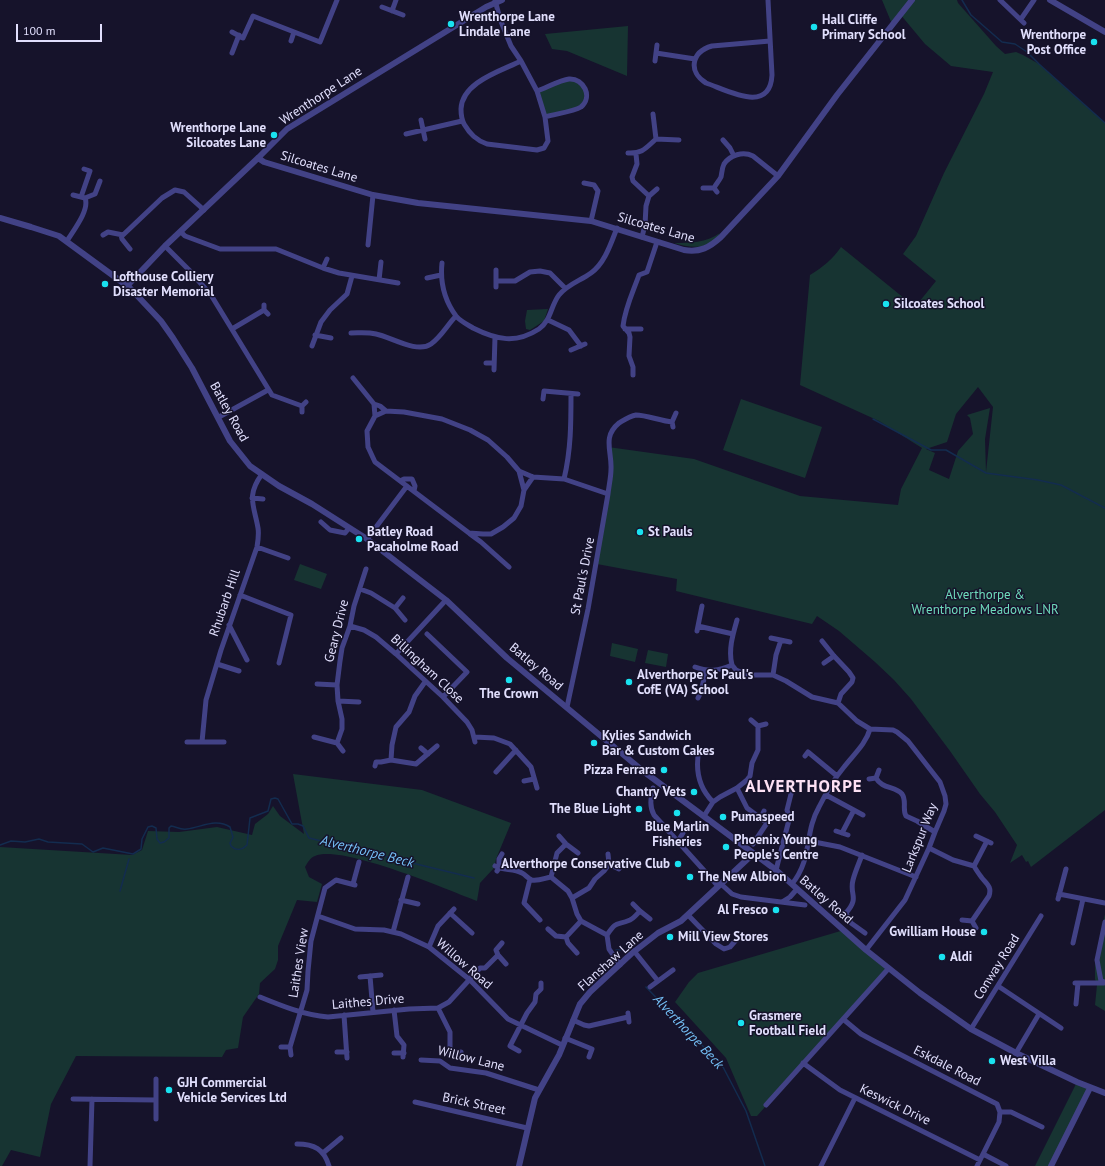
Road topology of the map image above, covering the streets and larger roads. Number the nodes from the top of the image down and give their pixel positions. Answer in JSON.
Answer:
{"nodes":[{"id":1,"x":337,"y":0,"type":"edge"},
{"id":2,"x":396,"y":0,"type":"edge"},
{"id":3,"x":768,"y":0,"type":"edge"},
{"id":4,"x":912,"y":0,"type":"edge"},
{"id":5,"x":1000,"y":0,"type":"edge"},
{"id":6,"x":1034,"y":0,"type":"edge"},
{"id":7,"x":1050,"y":0,"type":"edge"},
{"id":8,"x":498,"y":1,"type":"edge"},
{"id":9,"x":382,"y":7,"type":"dead end"},
{"id":10,"x":392,"y":11,"type":"junction"},
{"id":11,"x":403,"y":16,"type":"dead end"},
{"id":12,"x":232,"y":32,"type":"dead end"},
{"id":13,"x":294,"y":32,"type":"junction"},
{"id":14,"x":1105,"y":32,"type":"edge"},
{"id":15,"x":239,"y":35,"type":"junction"},
{"id":16,"x":291,"y":41,"type":"dead end"},
{"id":17,"x":770,"y":41,"type":"junction"},
{"id":18,"x":657,"y":44,"type":"dead end"},
{"id":19,"x":232,"y":53,"type":"dead end"},
{"id":20,"x":656,"y":53,"type":"junction"},
{"id":21,"x":695,"y":58,"type":"junction"},
{"id":22,"x":521,"y":61,"type":"junction"},
{"id":23,"x":655,"y":61,"type":"dead end"},
{"id":24,"x":537,"y":91,"type":"junction"},
{"id":25,"x":653,"y":114,"type":"dead end"},
{"id":26,"x":545,"y":117,"type":"junction"},
{"id":27,"x":421,"y":120,"type":"dead end"},
{"id":28,"x":462,"y":121,"type":"junction"},
{"id":29,"x":423,"y":130,"type":"junction"},
{"id":30,"x":406,"y":133,"type":"dead end"},
{"id":31,"x":426,"y":139,"type":"dead end"},
{"id":32,"x":656,"y":139,"type":"junction"},
{"id":33,"x":679,"y":140,"type":"dead end"},
{"id":34,"x":723,"y":140,"type":"dead end"},
{"id":35,"x":628,"y":153,"type":"dead end"},
{"id":36,"x":636,"y":154,"type":"junction"},
{"id":37,"x":734,"y":156,"type":"junction"},
{"id":38,"x":258,"y":158,"type":"junction"},
{"id":39,"x":84,"y":169,"type":"dead end"},
{"id":40,"x":778,"y":176,"type":"junction"},
{"id":41,"x":100,"y":181,"type":"dead end"},
{"id":42,"x":584,"y":183,"type":"dead end"},
{"id":43,"x":703,"y":188,"type":"dead end"},
{"id":44,"x":656,"y":189,"type":"dead end"},
{"id":45,"x":73,"y":194,"type":"dead end"},
{"id":46,"x":374,"y":195,"type":"junction"},
{"id":47,"x":83,"y":196,"type":"junction"},
{"id":48,"x":649,"y":196,"type":"junction"},
{"id":49,"x":204,"y":210,"type":"junction"},
{"id":50,"x":0,"y":218,"type":"edge"},
{"id":51,"x":592,"y":221,"type":"junction"},
{"id":52,"x":617,"y":228,"type":"junction"},
{"id":53,"x":181,"y":232,"type":"junction"},
{"id":54,"x":103,"y":235,"type":"dead end"},
{"id":55,"x":121,"y":235,"type":"junction"},
{"id":56,"x":642,"y":237,"type":"junction"},
{"id":57,"x":67,"y":241,"type":"junction"},
{"id":58,"x":658,"y":242,"type":"junction"},
{"id":59,"x":368,"y":245,"type":"dead end"},
{"id":60,"x":165,"y":246,"type":"junction"},
{"id":61,"x":130,"y":249,"type":"dead end"},
{"id":62,"x":327,"y":259,"type":"dead end"},
{"id":63,"x":381,"y":262,"type":"dead end"},
{"id":64,"x":442,"y":264,"type":"dead end"},
{"id":65,"x":323,"y":268,"type":"junction"},
{"id":66,"x":496,"y":270,"type":"dead end"},
{"id":67,"x":441,"y":275,"type":"junction"},
{"id":68,"x":352,"y":276,"type":"junction"},
{"id":69,"x":427,"y":278,"type":"dead end"},
{"id":70,"x":379,"y":280,"type":"junction"},
{"id":71,"x":398,"y":283,"type":"dead end"},
{"id":72,"x":127,"y":286,"type":"junction"},
{"id":73,"x":565,"y":288,"type":"junction"},
{"id":74,"x":265,"y":310,"type":"dead end"},
{"id":75,"x":456,"y":316,"type":"junction"},
{"id":76,"x":548,"y":320,"type":"junction"},
{"id":77,"x":622,"y":328,"type":"junction"},
{"id":78,"x":232,"y":329,"type":"junction"},
{"id":79,"x":641,"y":329,"type":"dead end"},
{"id":80,"x":354,"y":334,"type":"dead end"},
{"id":81,"x":315,"y":336,"type":"junction"},
{"id":82,"x":495,"y":337,"type":"junction"},
{"id":83,"x":330,"y":338,"type":"dead end"},
{"id":84,"x":312,"y":346,"type":"dead end"},
{"id":85,"x":571,"y":350,"type":"dead end"},
{"id":86,"x":486,"y":363,"type":"dead end"},
{"id":87,"x":494,"y":363,"type":"junction"},
{"id":88,"x":494,"y":370,"type":"dead end"},
{"id":89,"x":633,"y":375,"type":"dead end"},
{"id":90,"x":353,"y":378,"type":"dead end"},
{"id":91,"x":268,"y":390,"type":"junction"},
{"id":92,"x":570,"y":394,"type":"junction"},
{"id":93,"x":578,"y":394,"type":"dead end"},
{"id":94,"x":543,"y":399,"type":"dead end"},
{"id":95,"x":374,"y":404,"type":"junction"},
{"id":96,"x":303,"y":407,"type":"dead end"},
{"id":97,"x":386,"y":411,"type":"junction"},
{"id":98,"x":676,"y":413,"type":"dead end"},
{"id":99,"x":375,"y":416,"type":"junction"},
{"id":100,"x":219,"y":417,"type":"junction"},
{"id":101,"x":519,"y":470,"type":"junction"},
{"id":102,"x":262,"y":474,"type":"junction"},
{"id":103,"x":534,"y":477,"type":"junction"},
{"id":104,"x":564,"y":479,"type":"junction"},
{"id":105,"x":400,"y":481,"type":"junction"},
{"id":106,"x":407,"y":486,"type":"junction"},
{"id":107,"x":524,"y":490,"type":"junction"},
{"id":108,"x":414,"y":491,"type":"junction"},
{"id":109,"x":608,"y":494,"type":"junction"},
{"id":110,"x":252,"y":498,"type":"junction"},
{"id":111,"x":263,"y":499,"type":"dead end"},
{"id":112,"x":321,"y":522,"type":"dead end"},
{"id":113,"x":349,"y":528,"type":"junction"},
{"id":114,"x":469,"y":533,"type":"junction"},
{"id":115,"x":483,"y":534,"type":"junction"},
{"id":116,"x":367,"y":539,"type":"junction"},
{"id":117,"x":481,"y":542,"type":"junction"},
{"id":118,"x":258,"y":547,"type":"junction"},
{"id":119,"x":288,"y":558,"type":"dead end"},
{"id":120,"x":509,"y":567,"type":"dead end"},
{"id":121,"x":366,"y":569,"type":"dead end"},
{"id":122,"x":360,"y":589,"type":"junction"},
{"id":123,"x":240,"y":596,"type":"junction"},
{"id":124,"x":403,"y":598,"type":"dead end"},
{"id":125,"x":446,"y":600,"type":"junction"},
{"id":126,"x":702,"y":606,"type":"dead end"},
{"id":127,"x":396,"y":608,"type":"junction"},
{"id":128,"x":405,"y":620,"type":"dead end"},
{"id":129,"x":737,"y":620,"type":"dead end"},
{"id":130,"x":229,"y":625,"type":"junction"},
{"id":131,"x":350,"y":626,"type":"junction"},
{"id":132,"x":427,"y":634,"type":"dead end"},
{"id":133,"x":733,"y":634,"type":"junction"},
{"id":134,"x":771,"y":638,"type":"dead end"},
{"id":135,"x":781,"y":640,"type":"junction"},
{"id":136,"x":822,"y":641,"type":"dead end"},
{"id":137,"x":790,"y":642,"type":"dead end"},
{"id":138,"x":396,"y":654,"type":"junction"},
{"id":139,"x":834,"y":656,"type":"junction"},
{"id":140,"x":247,"y":660,"type":"dead end"},
{"id":141,"x":279,"y":663,"type":"dead end"},
{"id":142,"x":824,"y":663,"type":"dead end"},
{"id":143,"x":217,"y":664,"type":"junction"},
{"id":144,"x":732,"y":665,"type":"junction"},
{"id":145,"x":695,"y":667,"type":"dead end"},
{"id":146,"x":239,"y":670,"type":"dead end"},
{"id":147,"x":706,"y":671,"type":"junction"},
{"id":148,"x":773,"y":675,"type":"junction"},
{"id":149,"x":425,"y":682,"type":"junction"},
{"id":150,"x":317,"y":684,"type":"dead end"},
{"id":151,"x":337,"y":685,"type":"junction"},
{"id":152,"x":443,"y":697,"type":"junction"},
{"id":153,"x":698,"y":698,"type":"dead end"},
{"id":154,"x":338,"y":701,"type":"junction"},
{"id":155,"x":359,"y":702,"type":"dead end"},
{"id":156,"x":838,"y":703,"type":"junction"},
{"id":157,"x":567,"y":707,"type":"junction"},
{"id":158,"x":751,"y":720,"type":"dead end"},
{"id":159,"x":766,"y":724,"type":"dead end"},
{"id":160,"x":758,"y":726,"type":"junction"},
{"id":161,"x":870,"y":730,"type":"junction"},
{"id":162,"x":314,"y":737,"type":"dead end"},
{"id":163,"x":187,"y":742,"type":"dead end"},
{"id":164,"x":202,"y":742,"type":"junction"},
{"id":165,"x":224,"y":742,"type":"dead end"},
{"id":166,"x":337,"y":743,"type":"junction"},
{"id":167,"x":437,"y":746,"type":"dead end"},
{"id":168,"x":421,"y":748,"type":"dead end"},
{"id":169,"x":516,"y":750,"type":"junction"},
{"id":170,"x":699,"y":750,"type":"dead end"},
{"id":171,"x":343,"y":751,"type":"dead end"},
{"id":172,"x":428,"y":754,"type":"junction"},
{"id":173,"x":805,"y":756,"type":"dead end"},
{"id":174,"x":390,"y":760,"type":"junction"},
{"id":175,"x":375,"y":766,"type":"dead end"},
{"id":176,"x":879,"y":770,"type":"dead end"},
{"id":177,"x":496,"y":772,"type":"dead end"},
{"id":178,"x":837,"y":776,"type":"junction"},
{"id":179,"x":876,"y":778,"type":"junction"},
{"id":180,"x":534,"y":779,"type":"junction"},
{"id":181,"x":868,"y":779,"type":"dead end"},
{"id":182,"x":524,"y":781,"type":"dead end"},
{"id":183,"x":537,"y":788,"type":"dead end"},
{"id":184,"x":653,"y":788,"type":"dead end"},
{"id":185,"x":737,"y":788,"type":"junction"},
{"id":186,"x":791,"y":794,"type":"dead end"},
{"id":187,"x":826,"y":795,"type":"junction"},
{"id":188,"x":713,"y":802,"type":"junction"},
{"id":189,"x":854,"y":810,"type":"junction"},
{"id":190,"x":764,"y":811,"type":"dead end"},
{"id":191,"x":863,"y":815,"type":"dead end"},
{"id":192,"x":704,"y":816,"type":"junction"},
{"id":193,"x":760,"y":818,"type":"junction"},
{"id":194,"x":836,"y":831,"type":"dead end"},
{"id":195,"x":935,"y":832,"type":"junction"},
{"id":196,"x":683,"y":833,"type":"dead end"},
{"id":197,"x":559,"y":836,"type":"dead end"},
{"id":198,"x":976,"y":836,"type":"dead end"},
{"id":199,"x":678,"y":841,"type":"junction"},
{"id":200,"x":810,"y":841,"type":"junction"},
{"id":201,"x":566,"y":844,"type":"junction"},
{"id":202,"x":753,"y":844,"type":"dead end"},
{"id":203,"x":929,"y":848,"type":"junction"},
{"id":204,"x":578,"y":853,"type":"dead end"},
{"id":205,"x":502,"y":854,"type":"dead end"},
{"id":206,"x":608,"y":854,"type":"dead end"},
{"id":207,"x":753,"y":854,"type":"junction"},
{"id":208,"x":862,"y":855,"type":"junction"},
{"id":209,"x":359,"y":862,"type":"dead end"},
{"id":210,"x":609,"y":864,"type":"junction"},
{"id":211,"x":974,"y":866,"type":"junction"},
{"id":212,"x":619,"y":869,"type":"dead end"},
{"id":213,"x":1066,"y":869,"type":"dead end"},
{"id":214,"x":776,"y":870,"type":"junction"},
{"id":215,"x":408,"y":877,"type":"dead end"},
{"id":216,"x":551,"y":877,"type":"junction"},
{"id":217,"x":916,"y":877,"type":"junction"},
{"id":218,"x":530,"y":879,"type":"junction"},
{"id":219,"x":792,"y":884,"type":"junction"},
{"id":220,"x":719,"y":885,"type":"junction"},
{"id":221,"x":797,"y":889,"type":"junction"},
{"id":222,"x":572,"y":898,"type":"junction"},
{"id":223,"x":1083,"y":899,"type":"junction"},
{"id":224,"x":401,"y":900,"type":"junction"},
{"id":225,"x":782,"y":902,"type":"junction"},
{"id":226,"x":524,"y":903,"type":"junction"},
{"id":227,"x":1105,"y":903,"type":"edge"},
{"id":228,"x":418,"y":904,"type":"dead end"},
{"id":229,"x":634,"y":904,"type":"dead end"},
{"id":230,"x":805,"y":905,"type":"dead end"},
{"id":231,"x":518,"y":906,"type":"dead end"},
{"id":232,"x":640,"y":911,"type":"junction"},
{"id":233,"x":839,"y":913,"type":"dead end"},
{"id":234,"x":846,"y":914,"type":"junction"},
{"id":235,"x":688,"y":915,"type":"junction"},
{"id":236,"x":318,"y":916,"type":"junction"},
{"id":237,"x":1041,"y":916,"type":"dead end"},
{"id":238,"x":650,"y":919,"type":"dead end"},
{"id":239,"x":540,"y":920,"type":"dead end"},
{"id":240,"x":962,"y":920,"type":"dead end"},
{"id":241,"x":581,"y":921,"type":"junction"},
{"id":242,"x":972,"y":921,"type":"junction"},
{"id":243,"x":471,"y":922,"type":"dead end"},
{"id":244,"x":1105,"y":922,"type":"edge"},
{"id":245,"x":467,"y":928,"type":"junction"},
{"id":246,"x":976,"y":928,"type":"dead end"},
{"id":247,"x":548,"y":929,"type":"dead end"},
{"id":248,"x":393,"y":932,"type":"junction"},
{"id":249,"x":472,"y":933,"type":"dead end"},
{"id":250,"x":865,"y":934,"type":"dead end"},
{"id":251,"x":607,"y":935,"type":"junction"},
{"id":252,"x":566,"y":937,"type":"junction"},
{"id":253,"x":736,"y":940,"type":"dead end"},
{"id":254,"x":502,"y":943,"type":"dead end"},
{"id":255,"x":1072,"y":944,"type":"dead end"},
{"id":256,"x":429,"y":947,"type":"junction"},
{"id":257,"x":866,"y":950,"type":"junction"},
{"id":258,"x":634,"y":951,"type":"junction"},
{"id":259,"x":577,"y":953,"type":"dead end"},
{"id":260,"x":498,"y":956,"type":"junction"},
{"id":261,"x":506,"y":964,"type":"dead end"},
{"id":262,"x":620,"y":965,"type":"junction"},
{"id":263,"x":889,"y":968,"type":"junction"},
{"id":264,"x":673,"y":970,"type":"dead end"},
{"id":265,"x":381,"y":975,"type":"dead end"},
{"id":266,"x":370,"y":976,"type":"junction"},
{"id":267,"x":360,"y":978,"type":"dead end"},
{"id":268,"x":470,"y":980,"type":"junction"},
{"id":269,"x":658,"y":981,"type":"junction"},
{"id":270,"x":1105,"y":982,"type":"edge"},
{"id":271,"x":541,"y":983,"type":"dead end"},
{"id":272,"x":998,"y":986,"type":"junction"},
{"id":273,"x":650,"y":987,"type":"dead end"},
{"id":274,"x":541,"y":989,"type":"junction"},
{"id":275,"x":546,"y":992,"type":"dead end"},
{"id":276,"x":260,"y":997,"type":"dead end"},
{"id":277,"x":1076,"y":1004,"type":"dead end"},
{"id":278,"x":438,"y":1008,"type":"junction"},
{"id":279,"x":394,"y":1010,"type":"junction"},
{"id":280,"x":373,"y":1012,"type":"junction"},
{"id":281,"x":301,"y":1013,"type":"junction"},
{"id":282,"x":1039,"y":1014,"type":"junction"},
{"id":283,"x":344,"y":1015,"type":"junction"},
{"id":284,"x":628,"y":1018,"type":"dead end"},
{"id":285,"x":843,"y":1019,"type":"junction"},
{"id":286,"x":573,"y":1020,"type":"junction"},
{"id":287,"x":520,"y":1026,"type":"junction"},
{"id":288,"x":1061,"y":1028,"type":"dead end"},
{"id":289,"x":971,"y":1029,"type":"junction"},
{"id":290,"x":565,"y":1038,"type":"junction"},
{"id":291,"x":562,"y":1045,"type":"junction"},
{"id":292,"x":281,"y":1047,"type":"dead end"},
{"id":293,"x":290,"y":1048,"type":"junction"},
{"id":294,"x":519,"y":1051,"type":"dead end"},
{"id":295,"x":337,"y":1052,"type":"dead end"},
{"id":296,"x":347,"y":1052,"type":"junction"},
{"id":297,"x":461,"y":1052,"type":"dead end"},
{"id":298,"x":1016,"y":1052,"type":"junction"},
{"id":299,"x":394,"y":1053,"type":"dead end"},
{"id":300,"x":291,"y":1055,"type":"dead end"},
{"id":301,"x":589,"y":1057,"type":"dead end"},
{"id":302,"x":347,"y":1058,"type":"dead end"},
{"id":303,"x":421,"y":1060,"type":"dead end"},
{"id":304,"x":803,"y":1063,"type":"junction"},
{"id":305,"x":156,"y":1079,"type":"dead end"},
{"id":306,"x":1090,"y":1088,"type":"junction"},
{"id":307,"x":539,"y":1090,"type":"junction"},
{"id":308,"x":1105,"y":1093,"type":"edge"},
{"id":309,"x":855,"y":1098,"type":"junction"},
{"id":310,"x":73,"y":1099,"type":"dead end"},
{"id":311,"x":92,"y":1099,"type":"junction"},
{"id":312,"x":156,"y":1100,"type":"junction"},
{"id":313,"x":415,"y":1102,"type":"dead end"},
{"id":314,"x":766,"y":1105,"type":"dead end"},
{"id":315,"x":1000,"y":1112,"type":"junction"},
{"id":316,"x":156,"y":1119,"type":"dead end"},
{"id":317,"x":1042,"y":1127,"type":"dead end"},
{"id":318,"x":527,"y":1128,"type":"junction"},
{"id":319,"x":341,"y":1138,"type":"dead end"},
{"id":320,"x":297,"y":1144,"type":"dead end"},
{"id":321,"x":323,"y":1153,"type":"junction"},
{"id":322,"x":983,"y":1154,"type":"junction"},
{"id":323,"x":980,"y":1160,"type":"junction"},
{"id":324,"x":90,"y":1166,"type":"edge"},
{"id":325,"x":329,"y":1166,"type":"edge"},
{"id":326,"x":519,"y":1166,"type":"edge"},
{"id":327,"x":821,"y":1166,"type":"edge"},
{"id":328,"x":977,"y":1166,"type":"edge"},
{"id":329,"x":1006,"y":1166,"type":"edge"},
{"id":330,"x":1052,"y":1166,"type":"edge"}],
"edges":[{"from":1,"to":13,"type":"street"},
{"from":2,"to":10,"type":"street"},
{"from":3,"to":17,"type":"street"},
{"from":4,"to":40,"type":"street","name":"Silcoates Lane"},
{"from":5,"to":6,"type":"street"},
{"from":7,"to":14,"type":"street"},
{"from":8,"to":22,"type":"street"},
{"from":8,"to":38,"type":"street","name":"Wrenthorpe Lane"},
{"from":9,"to":10,"type":"street"},
{"from":10,"to":11,"type":"street"},
{"from":12,"to":15,"type":"street"},
{"from":13,"to":15,"type":"street"},
{"from":13,"to":16,"type":"street"},
{"from":15,"to":19,"type":"street"},
{"from":17,"to":21,"type":"street"},
{"from":17,"to":21,"type":"street"},
{"from":18,"to":20,"type":"street"},
{"from":20,"to":21,"type":"street"},
{"from":20,"to":23,"type":"street"},
{"from":22,"to":24,"type":"street"},
{"from":22,"to":28,"type":"street"},
{"from":24,"to":26,"type":"street"},
{"from":24,"to":26,"type":"street"},
{"from":25,"to":32,"type":"street"},
{"from":26,"to":28,"type":"street"},
{"from":27,"to":29,"type":"street"},
{"from":28,"to":29,"type":"street"},
{"from":29,"to":30,"type":"street"},
{"from":29,"to":31,"type":"street"},
{"from":32,"to":33,"type":"street"},
{"from":32,"to":36,"type":"street"},
{"from":34,"to":37,"type":"street"},
{"from":35,"to":36,"type":"street"},
{"from":36,"to":48,"type":"street"},
{"from":37,"to":40,"type":"street"},
{"from":37,"to":43,"type":"street"},
{"from":38,"to":46,"type":"street","name":"Silcoates Lane"},
{"from":38,"to":49,"type":"street","name":"Wrenthorpe Lane"},
{"from":39,"to":47,"type":"street"},
{"from":40,"to":58,"type":"street","name":"Silcoates Lane"},
{"from":41,"to":47,"type":"street"},
{"from":42,"to":51,"type":"street"},
{"from":44,"to":48,"type":"street"},
{"from":45,"to":47,"type":"street"},
{"from":46,"to":51,"type":"street","name":"Silcoates Lane"},
{"from":46,"to":59,"type":"street"},
{"from":47,"to":57,"type":"street"},
{"from":48,"to":56,"type":"street"},
{"from":49,"to":53,"type":"street","name":"Wrenthorpe Lane"},
{"from":49,"to":55,"type":"street"},
{"from":50,"to":57,"type":"street","name":"Batley Road"},
{"from":51,"to":52,"type":"street","name":"Silcoates Lane"},
{"from":52,"to":56,"type":"street","name":"Silcoates Lane"},
{"from":52,"to":73,"type":"street"},
{"from":53,"to":60,"type":"street","name":"Wrenthorpe Lane"},
{"from":53,"to":65,"type":"street"},
{"from":54,"to":55,"type":"street"},
{"from":55,"to":61,"type":"street"},
{"from":56,"to":58,"type":"street","name":"Silcoates Lane"},
{"from":57,"to":72,"type":"street","name":"Batley Road"},
{"from":58,"to":77,"type":"street"},
{"from":60,"to":72,"type":"street","name":"Wrenthorpe Lane"},
{"from":60,"to":78,"type":"street"},
{"from":62,"to":65,"type":"street"},
{"from":63,"to":70,"type":"street"},
{"from":64,"to":67,"type":"street"},
{"from":65,"to":68,"type":"street"},
{"from":66,"to":73,"type":"street"},
{"from":67,"to":69,"type":"street"},
{"from":67,"to":75,"type":"street"},
{"from":68,"to":70,"type":"street"},
{"from":68,"to":81,"type":"street"},
{"from":70,"to":71,"type":"street"},
{"from":72,"to":100,"type":"street","name":"Batley Road"},
{"from":73,"to":76,"type":"street"},
{"from":74,"to":78,"type":"street"},
{"from":75,"to":80,"type":"street"},
{"from":75,"to":82,"type":"street"},
{"from":76,"to":82,"type":"street"},
{"from":76,"to":85,"type":"street"},
{"from":77,"to":79,"type":"street"},
{"from":77,"to":89,"type":"street"},
{"from":78,"to":91,"type":"street"},
{"from":81,"to":83,"type":"street"},
{"from":81,"to":84,"type":"street"},
{"from":82,"to":87,"type":"street"},
{"from":86,"to":87,"type":"street"},
{"from":87,"to":88,"type":"street"},
{"from":90,"to":95,"type":"street"},
{"from":91,"to":96,"type":"street"},
{"from":91,"to":100,"type":"street"},
{"from":92,"to":93,"type":"street"},
{"from":92,"to":94,"type":"street"},
{"from":92,"to":104,"type":"street"},
{"from":95,"to":97,"type":"street"},
{"from":95,"to":99,"type":"street"},
{"from":97,"to":99,"type":"street"},
{"from":97,"to":101,"type":"street"},
{"from":98,"to":109,"type":"street","name":"St Paul's Drive"},
{"from":99,"to":105,"type":"street"},
{"from":100,"to":102,"type":"street","name":"Batley Road"},
{"from":101,"to":103,"type":"street"},
{"from":101,"to":107,"type":"street"},
{"from":102,"to":110,"type":"street","name":"Rhubarb Hill"},
{"from":102,"to":113,"type":"street","name":"Batley Road"},
{"from":103,"to":104,"type":"street"},
{"from":103,"to":107,"type":"street"},
{"from":104,"to":109,"type":"street"},
{"from":105,"to":106,"type":"street"},
{"from":105,"to":108,"type":"street"},
{"from":106,"to":108,"type":"street"},
{"from":106,"to":116,"type":"street"},
{"from":107,"to":115,"type":"street"},
{"from":108,"to":114,"type":"street"},
{"from":109,"to":157,"type":"street","name":"St Paul's Drive"},
{"from":110,"to":111,"type":"street"},
{"from":110,"to":118,"type":"street","name":"Rhubarb Hill"},
{"from":112,"to":113,"type":"street"},
{"from":113,"to":116,"type":"street","name":"Batley Road"},
{"from":114,"to":115,"type":"street"},
{"from":114,"to":117,"type":"street"},
{"from":115,"to":117,"type":"street"},
{"from":116,"to":125,"type":"street","name":"Batley Road"},
{"from":117,"to":120,"type":"street"},
{"from":118,"to":119,"type":"street"},
{"from":118,"to":123,"type":"street","name":"Rhubarb Hill"},
{"from":121,"to":122,"type":"street","name":"Geary Drive"},
{"from":122,"to":127,"type":"street"},
{"from":122,"to":131,"type":"street","name":"Geary Drive"},
{"from":123,"to":130,"type":"street","name":"Rhubarb Hill"},
{"from":123,"to":141,"type":"street"},
{"from":124,"to":127,"type":"street"},
{"from":125,"to":138,"type":"street"},
{"from":125,"to":157,"type":"street","name":"Batley Road"},
{"from":126,"to":133,"type":"street"},
{"from":127,"to":128,"type":"street"},
{"from":129,"to":133,"type":"street"},
{"from":130,"to":140,"type":"street"},
{"from":130,"to":143,"type":"street","name":"Rhubarb Hill"},
{"from":131,"to":138,"type":"street","name":"Billingham Close"},
{"from":131,"to":151,"type":"street","name":"Geary Drive"},
{"from":132,"to":152,"type":"street"},
{"from":133,"to":144,"type":"street"},
{"from":134,"to":135,"type":"street"},
{"from":135,"to":137,"type":"street"},
{"from":135,"to":148,"type":"street"},
{"from":136,"to":139,"type":"street"},
{"from":138,"to":149,"type":"street","name":"Billingham Close"},
{"from":139,"to":142,"type":"street"},
{"from":139,"to":156,"type":"street"},
{"from":143,"to":146,"type":"street"},
{"from":143,"to":164,"type":"street","name":"Rhubarb Hill"},
{"from":144,"to":147,"type":"street"},
{"from":144,"to":148,"type":"street"},
{"from":145,"to":147,"type":"street"},
{"from":147,"to":153,"type":"street"},
{"from":148,"to":156,"type":"street"},
{"from":149,"to":152,"type":"street","name":"Billingham Close"},
{"from":149,"to":174,"type":"street"},
{"from":150,"to":151,"type":"street"},
{"from":151,"to":154,"type":"street","name":"Geary Drive"},
{"from":152,"to":169,"type":"street","name":"Billingham Close"},
{"from":154,"to":155,"type":"street"},
{"from":154,"to":166,"type":"street","name":"Geary Drive"},
{"from":156,"to":161,"type":"street"},
{"from":157,"to":192,"type":"street","name":"Batley Road"},
{"from":158,"to":160,"type":"street"},
{"from":159,"to":160,"type":"street"},
{"from":160,"to":185,"type":"street"},
{"from":161,"to":178,"type":"street"},
{"from":161,"to":195,"type":"street","name":"Larkspur Way"},
{"from":162,"to":166,"type":"street"},
{"from":163,"to":164,"type":"street"},
{"from":164,"to":165,"type":"street"},
{"from":166,"to":171,"type":"street"},
{"from":167,"to":172,"type":"street"},
{"from":168,"to":172,"type":"street"},
{"from":169,"to":177,"type":"street"},
{"from":169,"to":180,"type":"street"},
{"from":170,"to":188,"type":"street"},
{"from":172,"to":174,"type":"street"},
{"from":173,"to":178,"type":"street"},
{"from":174,"to":175,"type":"street"},
{"from":176,"to":179,"type":"street"},
{"from":178,"to":187,"type":"street"},
{"from":179,"to":181,"type":"street"},
{"from":179,"to":195,"type":"street"},
{"from":180,"to":182,"type":"street"},
{"from":180,"to":183,"type":"street"},
{"from":184,"to":199,"type":"street"},
{"from":185,"to":188,"type":"street"},
{"from":185,"to":193,"type":"street"},
{"from":186,"to":214,"type":"street"},
{"from":187,"to":189,"type":"street"},
{"from":187,"to":200,"type":"street"},
{"from":188,"to":192,"type":"street"},
{"from":189,"to":191,"type":"street"},
{"from":189,"to":194,"type":"street"},
{"from":190,"to":193,"type":"street"},
{"from":192,"to":207,"type":"street","name":"Batley Road"},
{"from":193,"to":202,"type":"street"},
{"from":195,"to":203,"type":"street","name":"Larkspur Way"},
{"from":196,"to":199,"type":"street"},
{"from":197,"to":201,"type":"street"},
{"from":198,"to":211,"type":"street"},
{"from":199,"to":220,"type":"street"},
{"from":200,"to":208,"type":"street"},
{"from":200,"to":219,"type":"street"},
{"from":201,"to":204,"type":"street"},
{"from":201,"to":216,"type":"street"},
{"from":203,"to":211,"type":"street"},
{"from":203,"to":217,"type":"street","name":"Larkspur Way"},
{"from":205,"to":218,"type":"street"},
{"from":206,"to":210,"type":"street"},
{"from":207,"to":214,"type":"street","name":"Batley Road"},
{"from":207,"to":220,"type":"street","name":"Flanshaw Lane"},
{"from":208,"to":217,"type":"street"},
{"from":208,"to":234,"type":"street"},
{"from":209,"to":236,"type":"street","name":"Laithes View"},
{"from":210,"to":212,"type":"street"},
{"from":210,"to":222,"type":"street"},
{"from":211,"to":242,"type":"street"},
{"from":213,"to":223,"type":"street"},
{"from":214,"to":219,"type":"street","name":"Batley Road"},
{"from":215,"to":224,"type":"street"},
{"from":216,"to":218,"type":"street"},
{"from":216,"to":222,"type":"street"},
{"from":217,"to":257,"type":"street","name":"Larkspur Way"},
{"from":218,"to":226,"type":"street"},
{"from":219,"to":221,"type":"street","name":"Batley Road"},
{"from":220,"to":225,"type":"street"},
{"from":220,"to":235,"type":"street","name":"Flanshaw Lane"},
{"from":221,"to":225,"type":"street"},
{"from":221,"to":257,"type":"street","name":"Batley Road"},
{"from":222,"to":241,"type":"street"},
{"from":223,"to":227,"type":"street"},
{"from":223,"to":255,"type":"street"},
{"from":224,"to":228,"type":"street"},
{"from":224,"to":248,"type":"street"},
{"from":225,"to":230,"type":"street"},
{"from":226,"to":231,"type":"street"},
{"from":226,"to":239,"type":"street"},
{"from":229,"to":232,"type":"street"},
{"from":232,"to":238,"type":"street"},
{"from":232,"to":251,"type":"street"},
{"from":233,"to":234,"type":"street"},
{"from":234,"to":250,"type":"street"},
{"from":235,"to":253,"type":"street"},
{"from":235,"to":258,"type":"street","name":"Flanshaw Lane"},
{"from":236,"to":248,"type":"street","name":"Willow Road"},
{"from":236,"to":281,"type":"street","name":"Laithes View"},
{"from":237,"to":272,"type":"street","name":"Conway Road"},
{"from":240,"to":242,"type":"street"},
{"from":241,"to":251,"type":"street"},
{"from":241,"to":252,"type":"street"},
{"from":242,"to":246,"type":"street"},
{"from":243,"to":245,"type":"street"},
{"from":244,"to":270,"type":"street"},
{"from":245,"to":249,"type":"street"},
{"from":245,"to":256,"type":"street"},
{"from":247,"to":252,"type":"street"},
{"from":248,"to":256,"type":"street","name":"Willow Road"},
{"from":251,"to":262,"type":"street"},
{"from":252,"to":259,"type":"street"},
{"from":254,"to":260,"type":"street"},
{"from":256,"to":268,"type":"street","name":"Willow Road"},
{"from":257,"to":263,"type":"street","name":"Batley Road"},
{"from":258,"to":262,"type":"street","name":"Flanshaw Lane"},
{"from":258,"to":269,"type":"street"},
{"from":260,"to":261,"type":"street"},
{"from":260,"to":268,"type":"street"},
{"from":262,"to":286,"type":"street","name":"Flanshaw Lane"},
{"from":263,"to":285,"type":"street"},
{"from":263,"to":289,"type":"street","name":"Batley Road"},
{"from":264,"to":269,"type":"street"},
{"from":265,"to":266,"type":"street"},
{"from":266,"to":267,"type":"street"},
{"from":266,"to":280,"type":"street"},
{"from":268,"to":278,"type":"street"},
{"from":268,"to":287,"type":"street","name":"Willow Road"},
{"from":269,"to":273,"type":"street"},
{"from":270,"to":277,"type":"street"},
{"from":271,"to":274,"type":"street"},
{"from":272,"to":282,"type":"street"},
{"from":272,"to":289,"type":"street","name":"Conway Road"},
{"from":274,"to":275,"type":"street"},
{"from":274,"to":287,"type":"street"},
{"from":276,"to":281,"type":"street","name":"Laithes Drive"},
{"from":278,"to":279,"type":"street","name":"Laithes Drive"},
{"from":278,"to":297,"type":"street"},
{"from":279,"to":280,"type":"street","name":"Laithes Drive"},
{"from":279,"to":299,"type":"street"},
{"from":280,"to":283,"type":"street","name":"Laithes Drive"},
{"from":281,"to":283,"type":"street","name":"Laithes Drive"},
{"from":281,"to":293,"type":"street","name":"Laithes View"},
{"from":282,"to":288,"type":"street"},
{"from":282,"to":298,"type":"street"},
{"from":283,"to":296,"type":"street"},
{"from":284,"to":286,"type":"street"},
{"from":285,"to":304,"type":"street"},
{"from":285,"to":315,"type":"street","name":"Eskdale Road"},
{"from":286,"to":290,"type":"street","name":"Flanshaw Lane"},
{"from":287,"to":291,"type":"street","name":"Willow Road"},
{"from":287,"to":294,"type":"street"},
{"from":289,"to":298,"type":"street","name":"Batley Road"},
{"from":290,"to":291,"type":"street","name":"Flanshaw Lane"},
{"from":290,"to":301,"type":"street"},
{"from":291,"to":307,"type":"street","name":"Flanshaw Lane"},
{"from":292,"to":293,"type":"street"},
{"from":293,"to":300,"type":"street"},
{"from":295,"to":296,"type":"street"},
{"from":296,"to":302,"type":"street"},
{"from":298,"to":306,"type":"street","name":"Batley Road"},
{"from":303,"to":307,"type":"street","name":"Willow Lane"},
{"from":304,"to":309,"type":"street","name":"Keswick Drive"},
{"from":304,"to":314,"type":"street"},
{"from":305,"to":312,"type":"street"},
{"from":306,"to":308,"type":"street","name":"Batley Road"},
{"from":306,"to":330,"type":"street"},
{"from":307,"to":318,"type":"street","name":"Flanshaw Lane"},
{"from":309,"to":323,"type":"street","name":"Keswick Drive"},
{"from":309,"to":327,"type":"street"},
{"from":310,"to":311,"type":"street"},
{"from":311,"to":312,"type":"street"},
{"from":311,"to":324,"type":"street"},
{"from":312,"to":316,"type":"street"},
{"from":313,"to":318,"type":"street","name":"Brick Street"},
{"from":315,"to":317,"type":"street"},
{"from":315,"to":322,"type":"street"},
{"from":318,"to":326,"type":"street","name":"Flanshaw Lane"},
{"from":319,"to":321,"type":"street"},
{"from":320,"to":321,"type":"street"},
{"from":321,"to":325,"type":"street"},
{"from":322,"to":323,"type":"street"},
{"from":322,"to":329,"type":"street"},
{"from":323,"to":328,"type":"street"}]}
